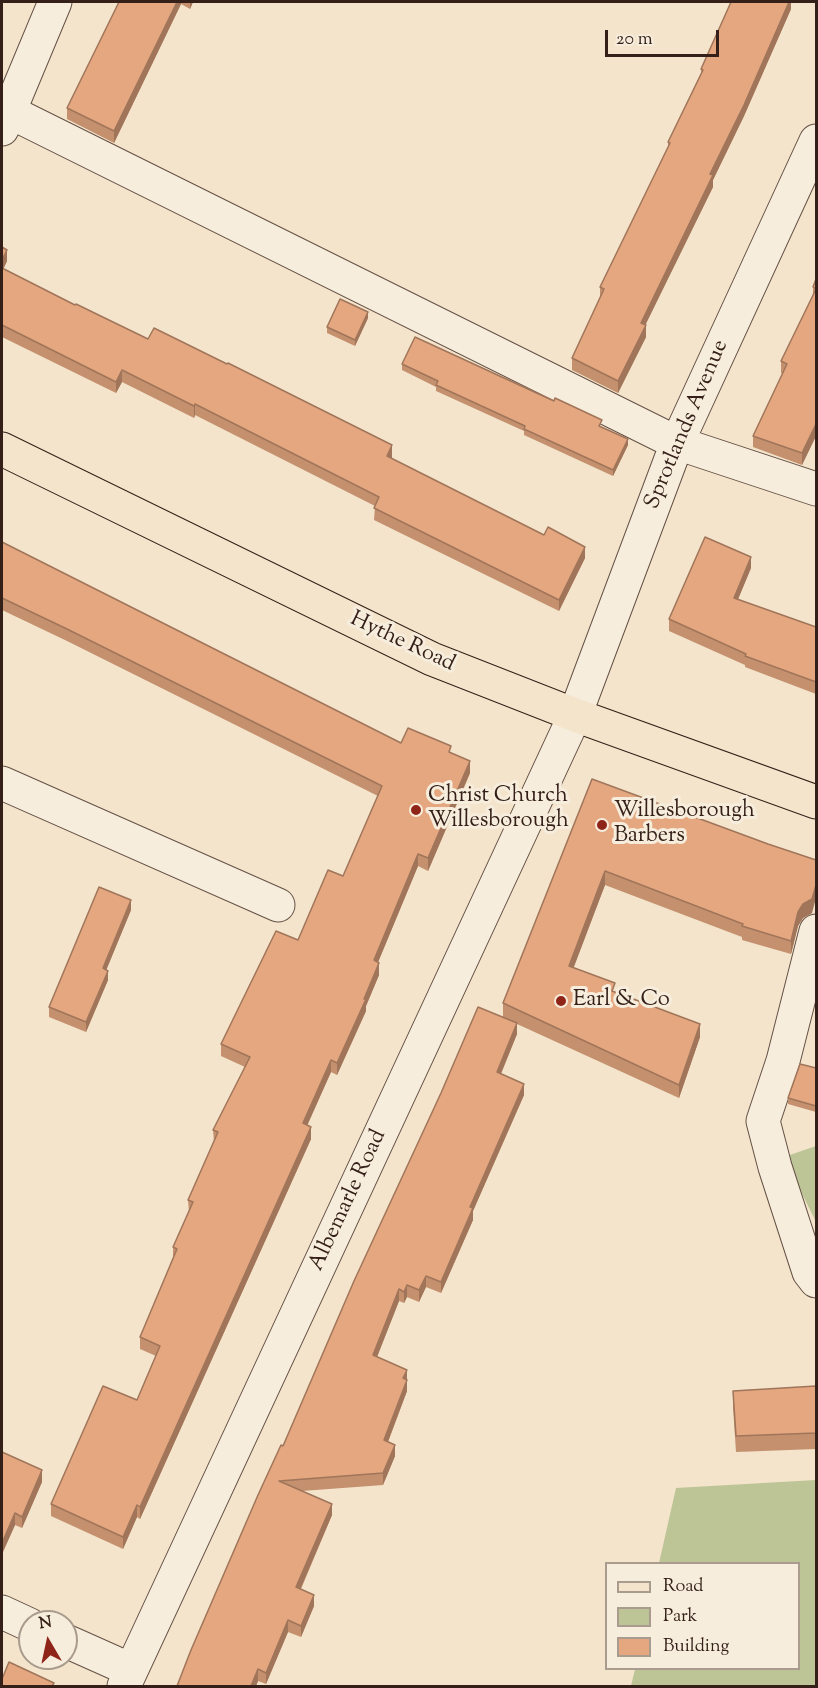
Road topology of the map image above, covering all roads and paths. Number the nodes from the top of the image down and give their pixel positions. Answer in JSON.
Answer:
{"nodes":[{"id":1,"x":56,"y":2,"type":"edge"},
{"id":2,"x":4,"y":116,"type":"edge"},
{"id":3,"x":816,"y":141,"type":"edge"},
{"id":4,"x":677,"y":442,"type":"junction"},
{"id":5,"x":2,"y":449,"type":"edge"},
{"id":6,"x":816,"y":489,"type":"edge"},
{"id":7,"x":574,"y":715,"type":"junction"},
{"id":8,"x":2,"y":783,"type":"edge"},
{"id":9,"x":816,"y":802,"type":"edge"},
{"id":10,"x":278,"y":905,"type":"dead end"},
{"id":11,"x":816,"y":931,"type":"edge"},
{"id":12,"x":816,"y":1281,"type":"edge"},
{"id":13,"x":2,"y":1612,"type":"edge"},
{"id":14,"x":18,"y":1619,"type":"edge"},
{"id":15,"x":78,"y":1648,"type":"edge"},
{"id":16,"x":127,"y":1678,"type":"edge"}],
"edges":[{"from":1,"to":2,"type":"street"},
{"from":2,"to":4,"type":"street"},
{"from":3,"to":4,"type":"street","name":"Sprotlands Avenue"},
{"from":4,"to":6,"type":"street"},
{"from":4,"to":7,"type":"street","name":"Sprotlands Avenue"},
{"from":5,"to":7,"type":"main road","name":"Hythe Road"},
{"from":7,"to":9,"type":"main road","name":"Hythe Road"},
{"from":7,"to":16,"type":"street","name":"Albemarle Road"},
{"from":8,"to":10,"type":"street"},
{"from":11,"to":12,"type":"street"},
{"from":13,"to":14,"type":"street"},
{"from":15,"to":16,"type":"street"}]}
